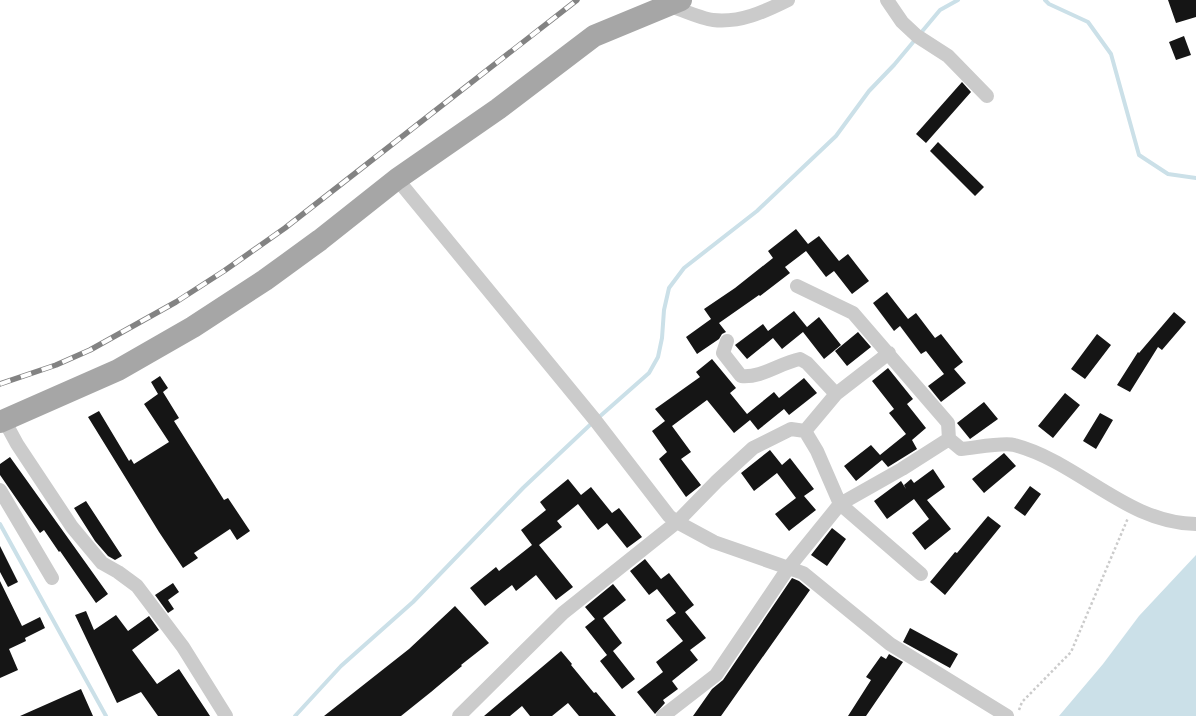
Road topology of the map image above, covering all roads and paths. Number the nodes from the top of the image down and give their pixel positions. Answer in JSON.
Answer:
{"nodes":[{"id":1,"x":788,"y":0,"type":"edge"},
{"id":2,"x":887,"y":0,"type":"edge"},
{"id":3,"x":674,"y":3,"type":"edge"},
{"id":4,"x":987,"y":96,"type":"dead end"},
{"id":5,"x":397,"y":179,"type":"junction"},
{"id":6,"x":796,"y":286,"type":"dead end"},
{"id":7,"x":727,"y":340,"type":"dead end"},
{"id":8,"x":889,"y":353,"type":"junction"},
{"id":9,"x":836,"y":394,"type":"junction"},
{"id":10,"x":2,"y":421,"type":"edge"},
{"id":11,"x":805,"y":431,"type":"junction"},
{"id":12,"x":949,"y":439,"type":"junction"},
{"id":13,"x":0,"y":490,"type":"edge"},
{"id":14,"x":840,"y":504,"type":"junction"},
{"id":15,"x":1133,"y":507,"type":"junction"},
{"id":16,"x":677,"y":522,"type":"junction"},
{"id":17,"x":1196,"y":524,"type":"edge"},
{"id":18,"x":789,"y":568,"type":"junction"},
{"id":19,"x":921,"y":574,"type":"dead end"},
{"id":20,"x":52,"y":578,"type":"dead end"},
{"id":21,"x":226,"y":716,"type":"edge"},
{"id":22,"x":459,"y":716,"type":"edge"},
{"id":23,"x":663,"y":716,"type":"edge"},
{"id":24,"x":1007,"y":716,"type":"edge"},
{"id":25,"x":1016,"y":716,"type":"edge"}],
"edges":[{"from":1,"to":3,"type":"street"},
{"from":2,"to":4,"type":"street"},
{"from":3,"to":5,"type":"main road"},
{"from":5,"to":10,"type":"main road"},
{"from":5,"to":16,"type":"street"},
{"from":6,"to":8,"type":"street"},
{"from":7,"to":9,"type":"street"},
{"from":8,"to":9,"type":"street"},
{"from":8,"to":12,"type":"street"},
{"from":9,"to":11,"type":"street"},
{"from":10,"to":21,"type":"street"},
{"from":11,"to":14,"type":"street"},
{"from":11,"to":16,"type":"street"},
{"from":12,"to":14,"type":"street"},
{"from":12,"to":15,"type":"street"},
{"from":13,"to":20,"type":"street"},
{"from":14,"to":18,"type":"street"},
{"from":14,"to":19,"type":"street"},
{"from":15,"to":17,"type":"street"},
{"from":15,"to":25,"type":"path"},
{"from":16,"to":18,"type":"street"},
{"from":16,"to":22,"type":"street"},
{"from":18,"to":23,"type":"street"},
{"from":18,"to":24,"type":"street"}]}
